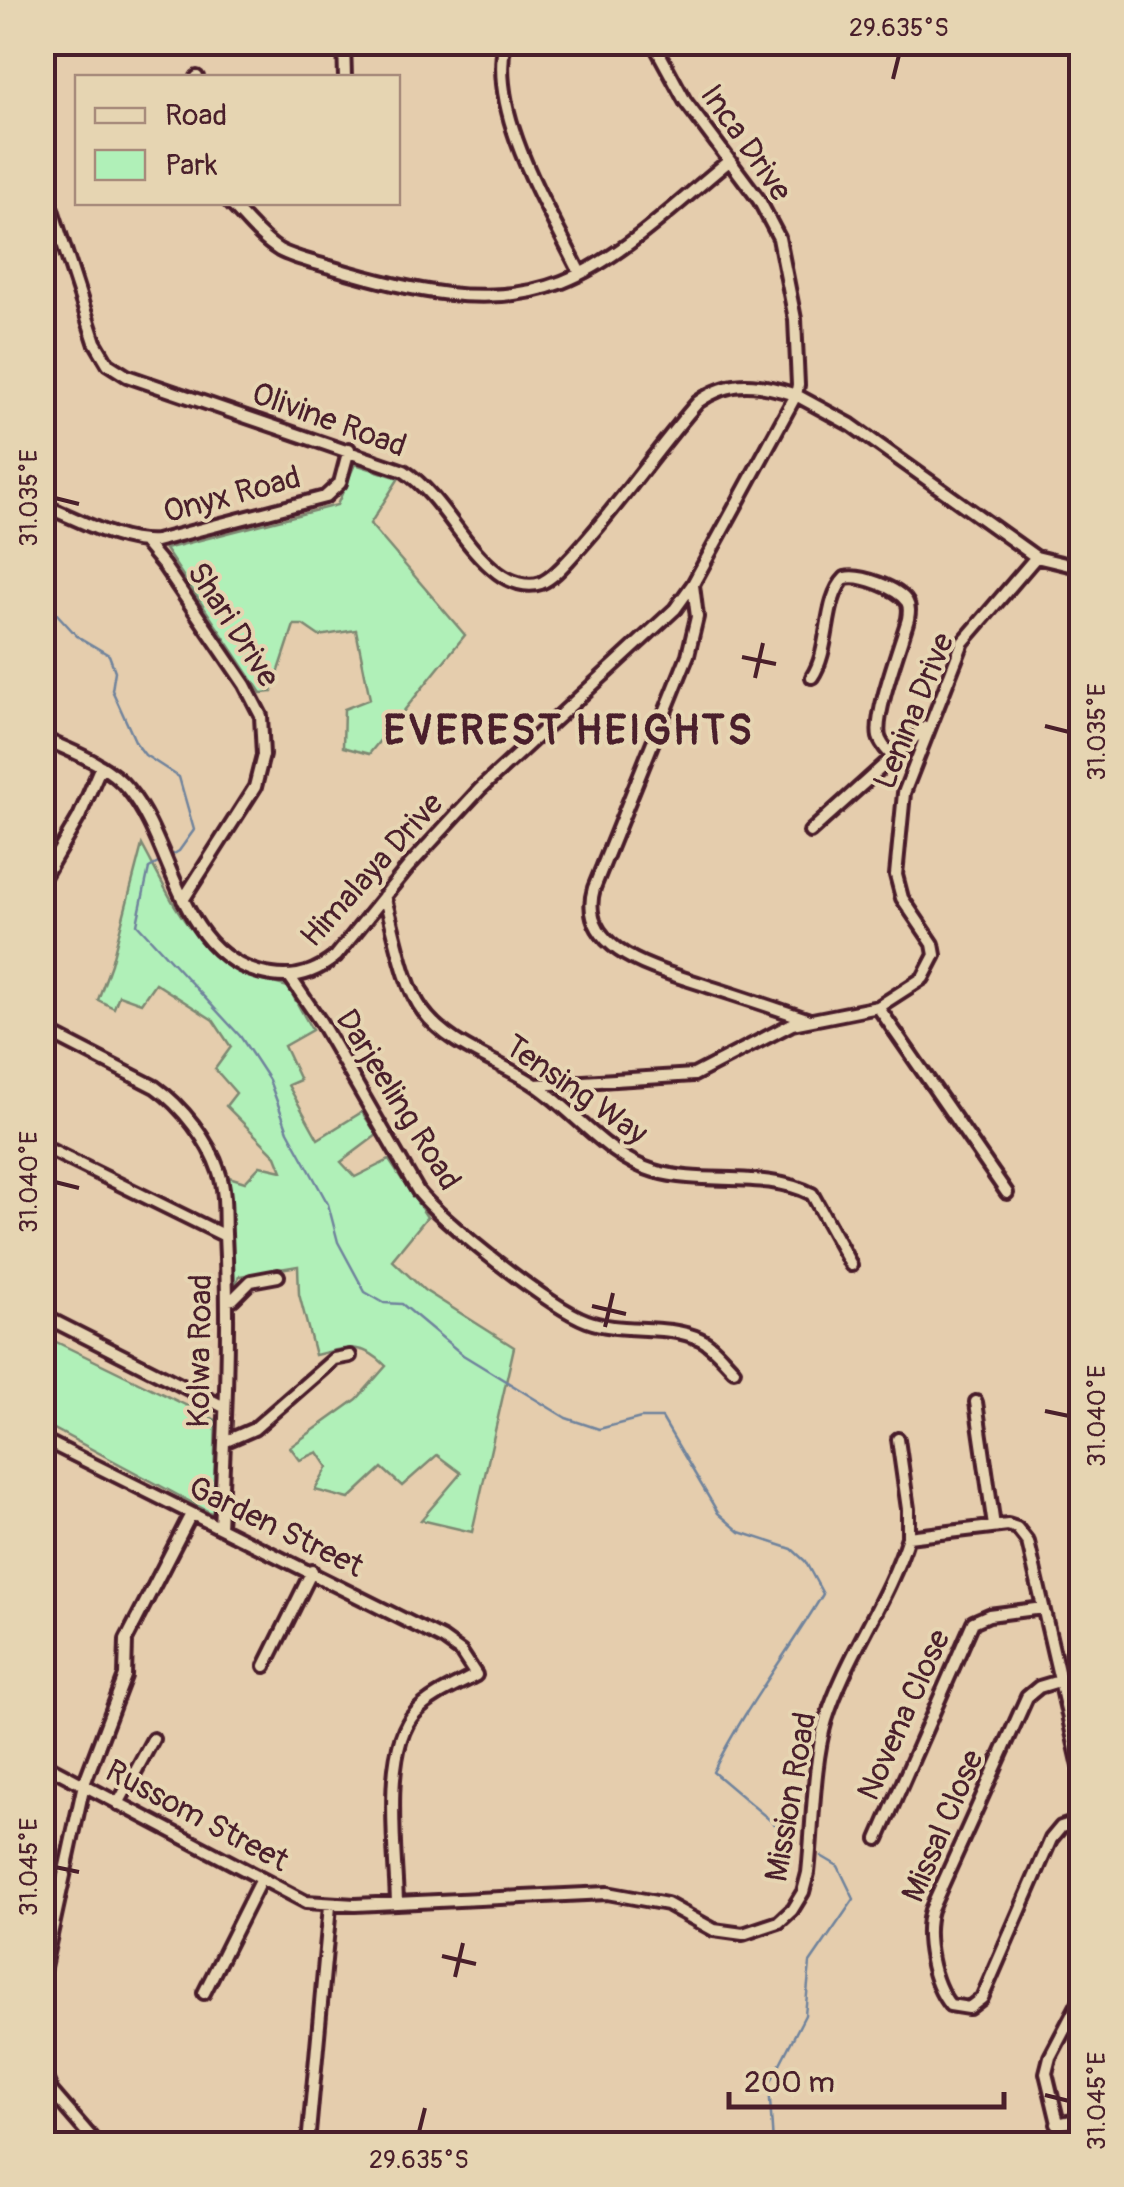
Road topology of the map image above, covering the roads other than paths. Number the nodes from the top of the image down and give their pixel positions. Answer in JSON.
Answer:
{"nodes":[{"id":1,"x":344,"y":42,"type":"edge"},
{"id":2,"x":505,"y":42,"type":"edge"},
{"id":3,"x":652,"y":42,"type":"edge"},
{"id":4,"x":345,"y":75,"type":"edge"},
{"id":5,"x":729,"y":161,"type":"junction"},
{"id":6,"x":42,"y":167,"type":"edge"},
{"id":7,"x":233,"y":205,"type":"edge"},
{"id":8,"x":580,"y":273,"type":"junction"},
{"id":9,"x":796,"y":395,"type":"junction"},
{"id":10,"x":349,"y":449,"type":"junction"},
{"id":11,"x":42,"y":505,"type":"edge"},
{"id":12,"x":144,"y":542,"type":"junction"},
{"id":13,"x":1036,"y":557,"type":"junction"},
{"id":14,"x":1082,"y":568,"type":"edge"},
{"id":15,"x":693,"y":584,"type":"junction"},
{"id":16,"x":812,"y":678,"type":"dead end"},
{"id":17,"x":930,"y":723,"type":"junction"},
{"id":18,"x":42,"y":738,"type":"edge"},
{"id":19,"x":893,"y":756,"type":"junction"},
{"id":20,"x":100,"y":766,"type":"junction"},
{"id":21,"x":810,"y":832,"type":"dead end"},
{"id":22,"x":42,"y":880,"type":"edge"},
{"id":23,"x":384,"y":896,"type":"junction"},
{"id":24,"x":183,"y":900,"type":"junction"},
{"id":25,"x":290,"y":977,"type":"junction"},
{"id":26,"x":878,"y":1007,"type":"junction"},
{"id":27,"x":807,"y":1019,"type":"junction"},
{"id":28,"x":42,"y":1029,"type":"edge"},
{"id":29,"x":536,"y":1086,"type":"junction"},
{"id":30,"x":42,"y":1146,"type":"edge"},
{"id":31,"x":1007,"y":1194,"type":"dead end"},
{"id":32,"x":225,"y":1236,"type":"junction"},
{"id":33,"x":851,"y":1265,"type":"dead end"},
{"id":34,"x":278,"y":1276,"type":"dead end"},
{"id":35,"x":227,"y":1300,"type":"junction"},
{"id":36,"x":42,"y":1314,"type":"edge"},
{"id":37,"x":350,"y":1356,"type":"dead end"},
{"id":38,"x":734,"y":1370,"type":"dead end"},
{"id":39,"x":976,"y":1402,"type":"dead end"},
{"id":40,"x":224,"y":1407,"type":"junction"},
{"id":41,"x":42,"y":1438,"type":"edge"},
{"id":42,"x":898,"y":1439,"type":"dead end"},
{"id":43,"x":224,"y":1442,"type":"junction"},
{"id":44,"x":192,"y":1514,"type":"junction"},
{"id":45,"x":994,"y":1526,"type":"junction"},
{"id":46,"x":220,"y":1527,"type":"junction"},
{"id":47,"x":908,"y":1537,"type":"junction"},
{"id":48,"x":312,"y":1572,"type":"junction"},
{"id":49,"x":1043,"y":1608,"type":"junction"},
{"id":50,"x":265,"y":1666,"type":"dead end"},
{"id":51,"x":1059,"y":1681,"type":"junction"},
{"id":52,"x":153,"y":1738,"type":"dead end"},
{"id":53,"x":42,"y":1763,"type":"edge"},
{"id":54,"x":1082,"y":1775,"type":"edge"},
{"id":55,"x":84,"y":1784,"type":"junction"},
{"id":56,"x":118,"y":1804,"type":"junction"},
{"id":57,"x":1082,"y":1820,"type":"edge"},
{"id":58,"x":878,"y":1839,"type":"dead end"},
{"id":59,"x":261,"y":1878,"type":"junction"},
{"id":60,"x":397,"y":1903,"type":"junction"},
{"id":61,"x":330,"y":1906,"type":"junction"},
{"id":62,"x":42,"y":1976,"type":"edge"},
{"id":63,"x":204,"y":1992,"type":"dead end"},
{"id":64,"x":1082,"y":1996,"type":"edge"},
{"id":65,"x":42,"y":2069,"type":"edge"},
{"id":66,"x":1082,"y":2120,"type":"edge"},
{"id":67,"x":1057,"y":2124,"type":"junction"},
{"id":68,"x":42,"y":2134,"type":"edge"},
{"id":69,"x":47,"y":2144,"type":"edge"},
{"id":70,"x":97,"y":2144,"type":"edge"},
{"id":71,"x":308,"y":2144,"type":"edge"},
{"id":72,"x":1063,"y":2144,"type":"edge"}],
"edges":[{"from":1,"to":4,"type":"street"},
{"from":2,"to":8,"type":"street"},
{"from":3,"to":5,"type":"street","name":"Inca Drive"},
{"from":5,"to":8,"type":"street"},
{"from":5,"to":9,"type":"street","name":"Inca Drive"},
{"from":6,"to":10,"type":"street","name":"Olivine Road"},
{"from":7,"to":8,"type":"street"},
{"from":9,"to":10,"type":"street","name":"Olivine Road"},
{"from":9,"to":13,"type":"street"},
{"from":9,"to":15,"type":"street","name":"Himalaya Drive"},
{"from":10,"to":12,"type":"street","name":"Onyx Road"},
{"from":11,"to":12,"type":"street","name":"Onyx Road"},
{"from":12,"to":24,"type":"street","name":"Shari Drive"},
{"from":13,"to":14,"type":"street"},
{"from":13,"to":17,"type":"street","name":"Lenina Drive"},
{"from":15,"to":23,"type":"street","name":"Himalaya Drive"},
{"from":15,"to":27,"type":"street"},
{"from":16,"to":19,"type":"street"},
{"from":17,"to":19,"type":"street"},
{"from":17,"to":26,"type":"street","name":"Lenina Drive"},
{"from":18,"to":20,"type":"street","name":"Himalaya Drive"},
{"from":19,"to":21,"type":"street"},
{"from":20,"to":22,"type":"street"},
{"from":20,"to":24,"type":"street","name":"Himalaya Drive"},
{"from":23,"to":25,"type":"street","name":"Himalaya Drive"},
{"from":23,"to":29,"type":"street","name":"Tensing Way"},
{"from":24,"to":25,"type":"street","name":"Himalaya Drive"},
{"from":25,"to":38,"type":"street","name":"Darjeeling Road"},
{"from":26,"to":27,"type":"street"},
{"from":26,"to":31,"type":"street"},
{"from":27,"to":29,"type":"street"},
{"from":28,"to":32,"type":"street","name":"Kolwa Road"},
{"from":29,"to":33,"type":"street","name":"Tensing Way"},
{"from":30,"to":32,"type":"street"},
{"from":32,"to":35,"type":"street","name":"Kolwa Road"},
{"from":34,"to":35,"type":"street"},
{"from":35,"to":40,"type":"street","name":"Kolwa Road"},
{"from":36,"to":40,"type":"street"},
{"from":37,"to":43,"type":"street"},
{"from":39,"to":45,"type":"street"},
{"from":40,"to":43,"type":"street","name":"Kolwa Road"},
{"from":41,"to":44,"type":"street","name":"Garden Street"},
{"from":42,"to":47,"type":"street"},
{"from":43,"to":46,"type":"street","name":"Kolwa Road"},
{"from":44,"to":46,"type":"street","name":"Garden Street"},
{"from":44,"to":55,"type":"street"},
{"from":45,"to":47,"type":"street"},
{"from":45,"to":49,"type":"street"},
{"from":46,"to":48,"type":"street","name":"Garden Street"},
{"from":47,"to":60,"type":"street","name":"Mission Road"},
{"from":48,"to":50,"type":"street"},
{"from":48,"to":60,"type":"street","name":"Garden Street"},
{"from":49,"to":51,"type":"street"},
{"from":49,"to":58,"type":"street","name":"Novena Close"},
{"from":51,"to":54,"type":"street"},
{"from":51,"to":57,"type":"street","name":"Missal Close"},
{"from":52,"to":56,"type":"street"},
{"from":53,"to":55,"type":"street","name":"Russom Street"},
{"from":55,"to":56,"type":"street","name":"Russom Street"},
{"from":55,"to":62,"type":"street"},
{"from":56,"to":59,"type":"street","name":"Russom Street"},
{"from":59,"to":61,"type":"street","name":"Russom Street"},
{"from":59,"to":63,"type":"street"},
{"from":60,"to":61,"type":"street","name":"Mission Road"},
{"from":61,"to":71,"type":"street"},
{"from":64,"to":67,"type":"street"},
{"from":65,"to":70,"type":"street"},
{"from":66,"to":67,"type":"street"},
{"from":67,"to":72,"type":"street"},
{"from":68,"to":69,"type":"street"}]}
